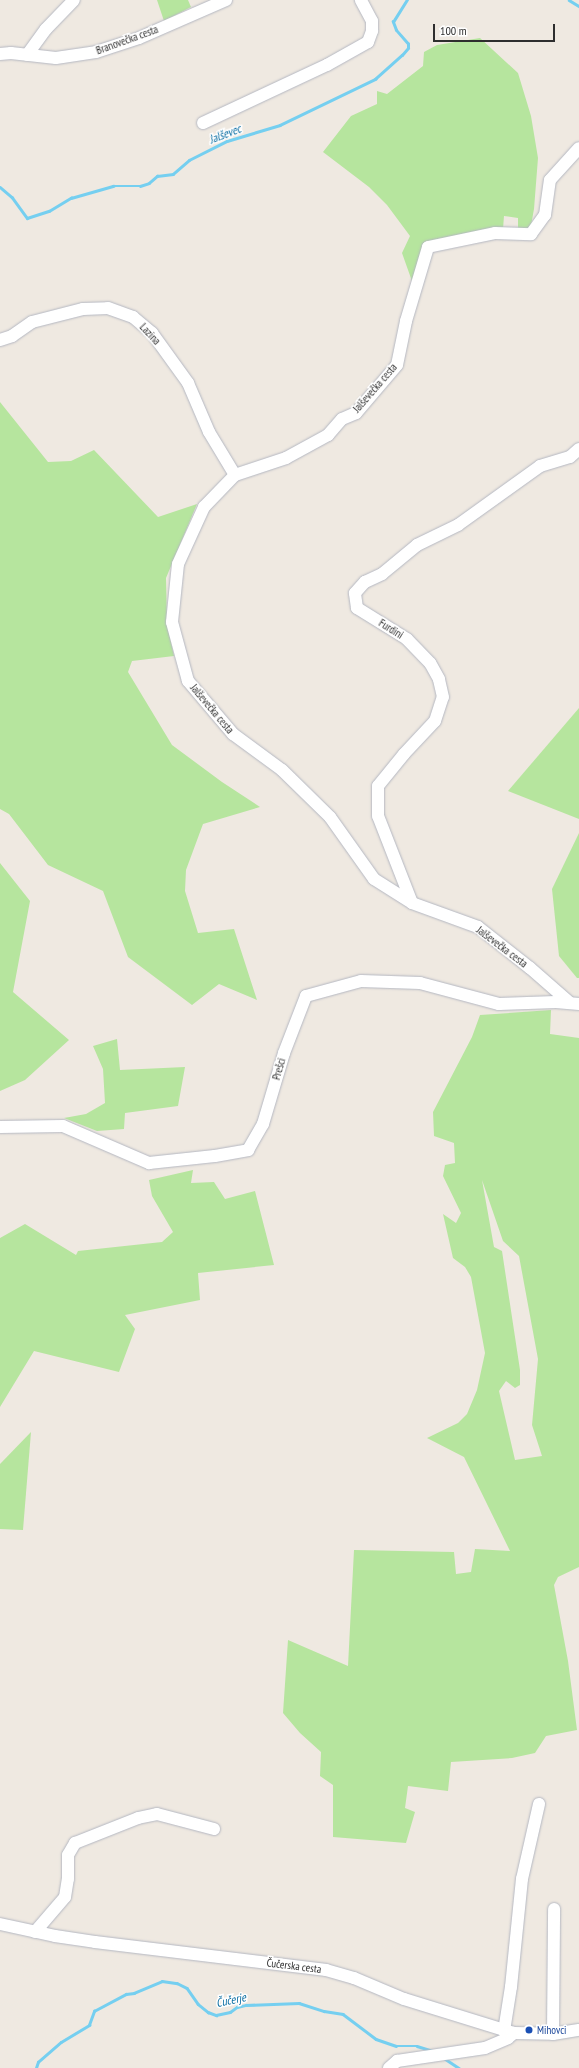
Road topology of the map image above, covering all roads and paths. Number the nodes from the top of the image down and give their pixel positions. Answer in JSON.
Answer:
{"nodes":[{"id":1,"x":74,"y":0,"type":"edge"},
{"id":2,"x":226,"y":0,"type":"edge"},
{"id":3,"x":361,"y":0,"type":"edge"},
{"id":4,"x":0,"y":54,"type":"edge"},
{"id":5,"x":28,"y":55,"type":"junction"},
{"id":6,"x":203,"y":123,"type":"dead end"},
{"id":7,"x":579,"y":148,"type":"edge"},
{"id":8,"x":0,"y":340,"type":"edge"},
{"id":9,"x":579,"y":449,"type":"edge"},
{"id":10,"x":235,"y":475,"type":"junction"},
{"id":11,"x":412,"y":903,"type":"junction"},
{"id":12,"x":574,"y":1003,"type":"edge"},
{"id":13,"x":0,"y":1127,"type":"edge"},
{"id":14,"x":539,"y":1804,"type":"dead end"},
{"id":15,"x":214,"y":1829,"type":"dead end"},
{"id":16,"x":554,"y":1910,"type":"dead end"},
{"id":17,"x":0,"y":1924,"type":"edge"},
{"id":18,"x":35,"y":1932,"type":"junction"},
{"id":19,"x":579,"y":2030,"type":"edge"},
{"id":20,"x":504,"y":2031,"type":"junction"},
{"id":21,"x":553,"y":2034,"type":"junction"},
{"id":22,"x":493,"y":2045,"type":"junction"},
{"id":23,"x":389,"y":2068,"type":"edge"}],
"edges":[{"from":1,"to":5,"type":"street"},
{"from":2,"to":5,"type":"street","name":"Branovečka cesta"},
{"from":3,"to":6,"type":"street"},
{"from":4,"to":5,"type":"street","name":"Branovečka cesta"},
{"from":7,"to":10,"type":"street","name":"Jalševečka cesta"},
{"from":8,"to":10,"type":"street","name":"Lazina"},
{"from":9,"to":11,"type":"street","name":"Furdini"},
{"from":10,"to":11,"type":"street","name":"Jalševečka cesta"},
{"from":11,"to":12,"type":"street","name":"Jalševečka cesta"},
{"from":12,"to":13,"type":"street","name":"Prešci"},
{"from":14,"to":20,"type":"street"},
{"from":15,"to":18,"type":"street"},
{"from":16,"to":21,"type":"street"},
{"from":17,"to":18,"type":"street","name":"Čučerska cesta"},
{"from":18,"to":20,"type":"street","name":"Čučerska cesta"},
{"from":19,"to":21,"type":"street","name":"Čučerska cesta"},
{"from":20,"to":21,"type":"street","name":"Čučerska cesta"},
{"from":20,"to":22,"type":"street"},
{"from":20,"to":22,"type":"street"},
{"from":22,"to":23,"type":"street"}]}
